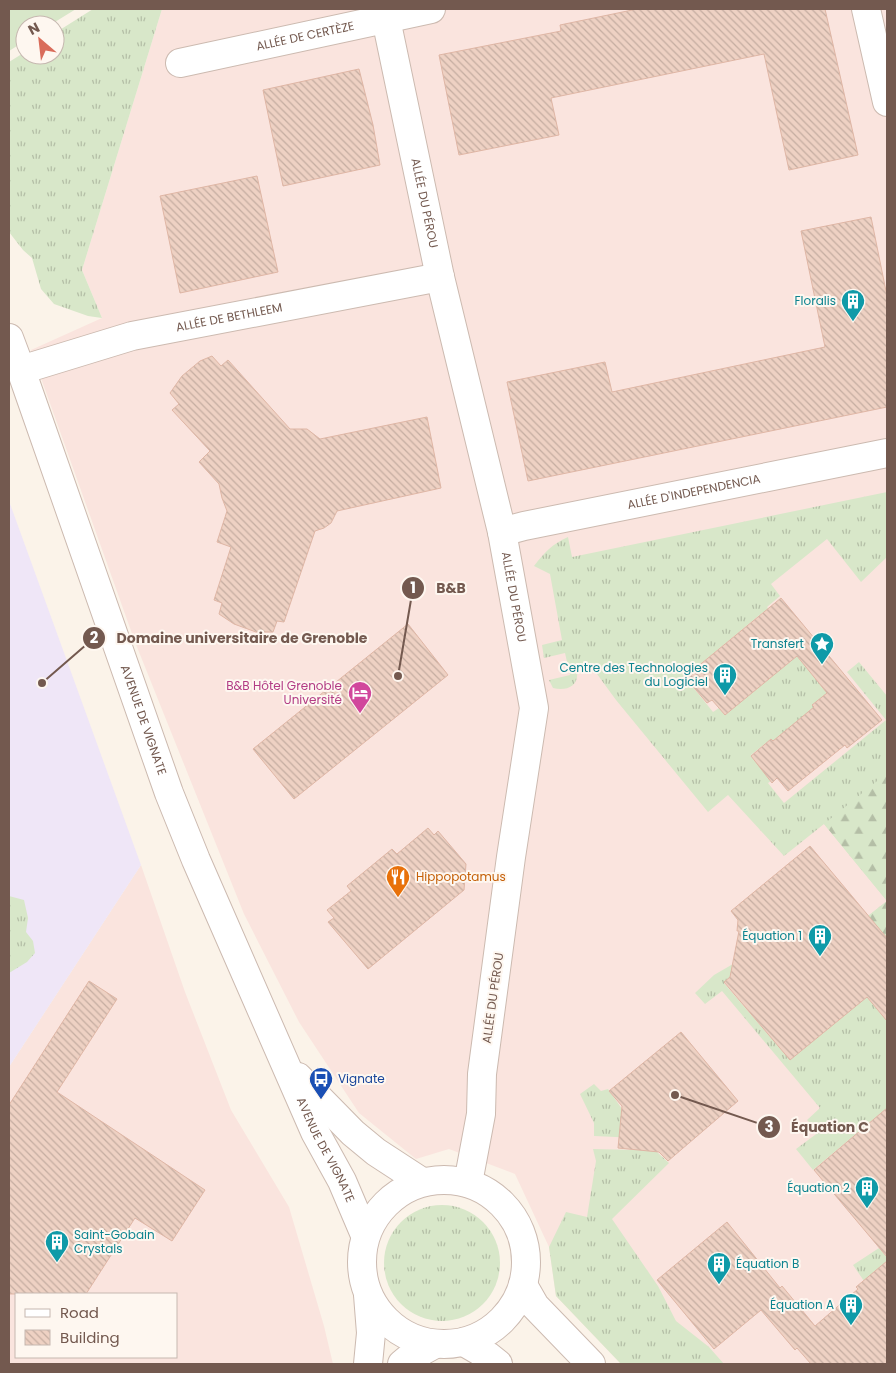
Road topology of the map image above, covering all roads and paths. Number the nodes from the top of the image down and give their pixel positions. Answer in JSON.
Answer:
{"nodes":[{"id":1,"x":431,"y":9,"type":"edge"},
{"id":2,"x":866,"y":9,"type":"edge"},
{"id":3,"x":386,"y":19,"type":"junction"},
{"id":4,"x":180,"y":63,"type":"dead end"},
{"id":5,"x":887,"y":102,"type":"edge"},
{"id":6,"x":440,"y":277,"type":"junction"},
{"id":7,"x":9,"y":338,"type":"edge"},
{"id":8,"x":21,"y":370,"type":"junction"},
{"id":9,"x":887,"y":453,"type":"edge"},
{"id":10,"x":502,"y":532,"type":"junction"},
{"id":11,"x":287,"y":1066,"type":"junction"},
{"id":12,"x":422,"y":1182,"type":"junction"},
{"id":13,"x":468,"y":1183,"type":"junction"},
{"id":14,"x":365,"y":1235,"type":"junction"},
{"id":15,"x":523,"y":1285,"type":"junction"},
{"id":16,"x":368,"y":1295,"type":"junction"},
{"id":17,"x":464,"y":1342,"type":"junction"},
{"id":18,"x":435,"y":1344,"type":"junction"},
{"id":19,"x":368,"y":1364,"type":"edge"},
{"id":20,"x":402,"y":1364,"type":"edge"},
{"id":21,"x":498,"y":1364,"type":"edge"},
{"id":22,"x":591,"y":1364,"type":"edge"}],
"edges":[{"from":1,"to":3,"type":"street","name":"ALLÉE DE CERTÈZE"},
{"from":2,"to":5,"type":"street"},
{"from":3,"to":4,"type":"street","name":"ALLÉE DE CERTÈZE"},
{"from":3,"to":6,"type":"street","name":"ALLÉE DU PÉROU"},
{"from":6,"to":8,"type":"street","name":"ALLÉE DE BETHLEEM"},
{"from":6,"to":10,"type":"street","name":"ALLÉE DU PÉROU"},
{"from":7,"to":8,"type":"street","name":"AVENUE DE VIGNATE"},
{"from":8,"to":11,"type":"street","name":"AVENUE DE VIGNATE"},
{"from":9,"to":10,"type":"street","name":"ALLÉE D'INDEPENDENCIA"},
{"from":10,"to":13,"type":"street","name":"ALLÉE DU PÉROU"},
{"from":11,"to":12,"type":"street","name":"AVENUE DE VIGNATE"},
{"from":11,"to":14,"type":"street","name":"AVENUE DE VIGNATE"},
{"from":12,"to":13,"type":"street"},
{"from":12,"to":14,"type":"street"},
{"from":13,"to":15,"type":"street"},
{"from":14,"to":16,"type":"street"},
{"from":15,"to":17,"type":"street"},
{"from":15,"to":22,"type":"street"},
{"from":16,"to":18,"type":"street"},
{"from":16,"to":19,"type":"street"},
{"from":17,"to":18,"type":"street"},
{"from":17,"to":21,"type":"street"},
{"from":18,"to":20,"type":"street"}]}
